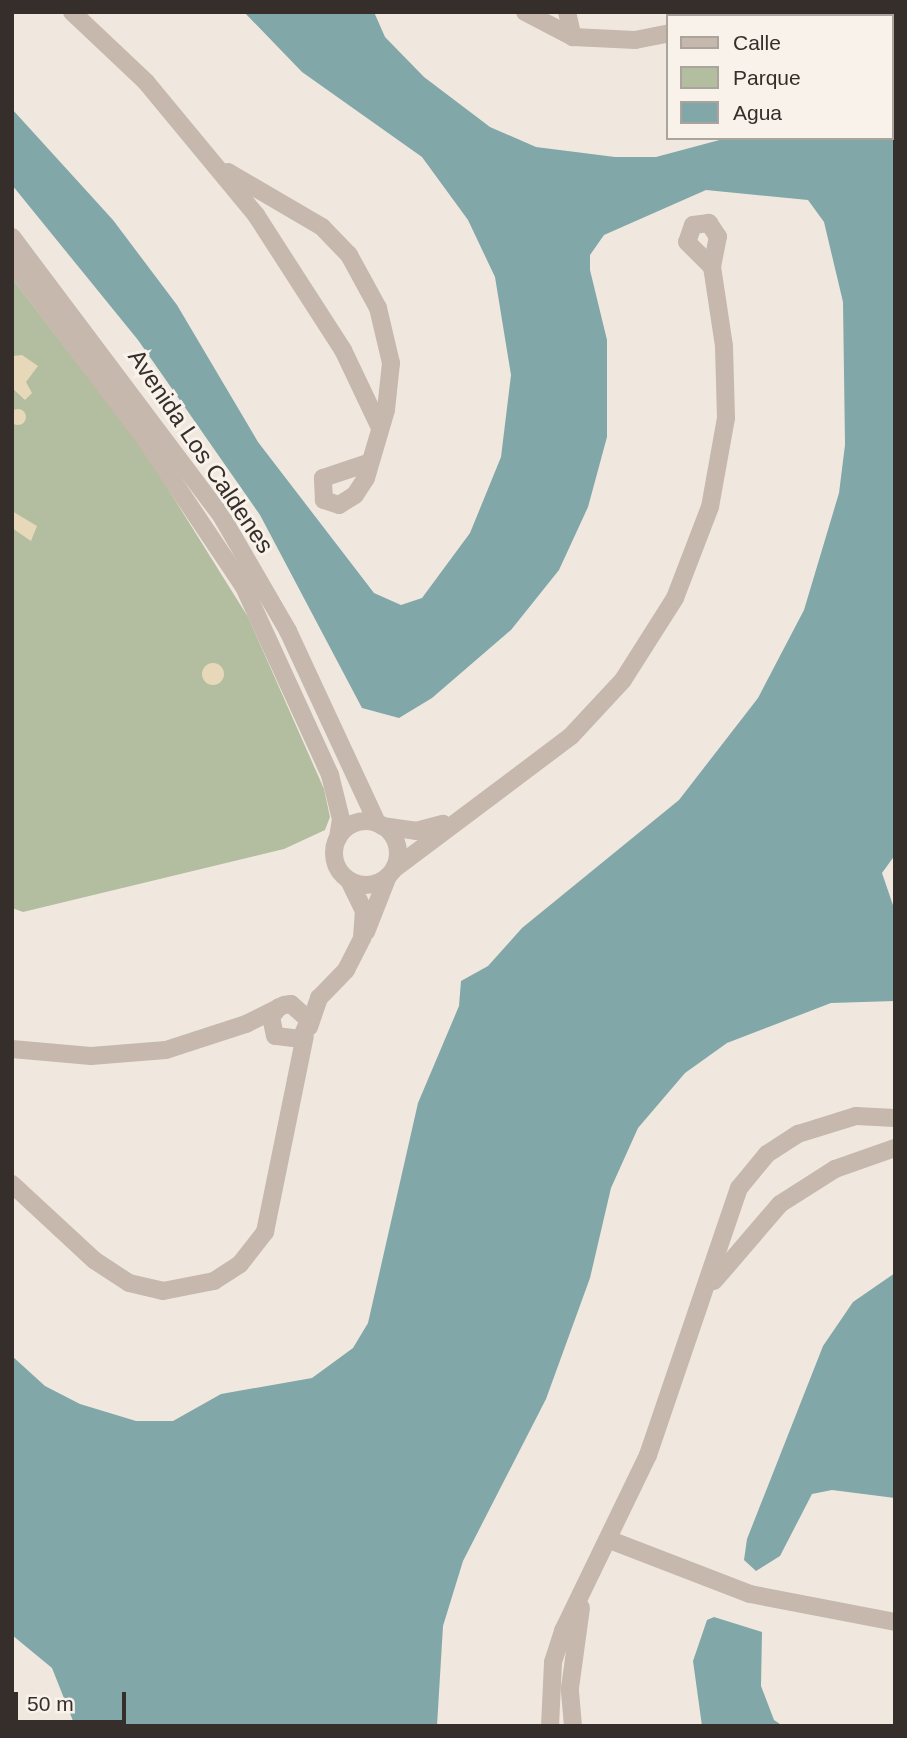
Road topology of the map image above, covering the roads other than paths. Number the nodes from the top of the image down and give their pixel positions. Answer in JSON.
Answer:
{"nodes":[{"id":1,"x":72,"y":12,"type":"edge"},
{"id":2,"x":525,"y":12,"type":"edge"},
{"id":3,"x":567,"y":12,"type":"edge"},
{"id":4,"x":666,"y":34,"type":"edge"},
{"id":5,"x":573,"y":37,"type":"junction"},
{"id":6,"x":220,"y":167,"type":"junction"},
{"id":7,"x":12,"y":237,"type":"edge"},
{"id":8,"x":12,"y":264,"type":"edge"},
{"id":9,"x":712,"y":267,"type":"dead end"},
{"id":10,"x":380,"y":428,"type":"junction"},
{"id":11,"x":368,"y":463,"type":"dead end"},
{"id":12,"x":447,"y":823,"type":"junction"},
{"id":13,"x":380,"y":824,"type":"junction"},
{"id":14,"x":338,"y":838,"type":"junction"},
{"id":15,"x":391,"y":872,"type":"junction"},
{"id":16,"x":349,"y":880,"type":"junction"},
{"id":17,"x":362,"y":938,"type":"junction"},
{"id":18,"x":326,"y":988,"type":"junction"},
{"id":19,"x":282,"y":1006,"type":"junction"},
{"id":20,"x":246,"y":1024,"type":"junction"},
{"id":21,"x":307,"y":1031,"type":"junction"},
{"id":22,"x":283,"y":1041,"type":"junction"},
{"id":23,"x":12,"y":1049,"type":"edge"},
{"id":24,"x":297,"y":1066,"type":"junction"},
{"id":25,"x":888,"y":1117,"type":"edge"},
{"id":26,"x":891,"y":1149,"type":"edge"},
{"id":27,"x":12,"y":1184,"type":"edge"},
{"id":28,"x":726,"y":1217,"type":"junction"},
{"id":29,"x":754,"y":1229,"type":"junction"},
{"id":30,"x":710,"y":1287,"type":"junction"},
{"id":31,"x":610,"y":1540,"type":"junction"},
{"id":32,"x":583,"y":1598,"type":"junction"},
{"id":33,"x":895,"y":1622,"type":"edge"},
{"id":34,"x":573,"y":1725,"type":"edge"},
{"id":35,"x":550,"y":1726,"type":"edge"},
{"id":36,"x":555,"y":1726,"type":"edge"}],
"edges":[{"from":1,"to":6,"type":"street"},
{"from":2,"to":5,"type":"street"},
{"from":3,"to":5,"type":"street"},
{"from":4,"to":5,"type":"street"},
{"from":6,"to":10,"type":"street"},
{"from":6,"to":10,"type":"street"},
{"from":7,"to":13,"type":"street","name":"Avenida Los Caldenes"},
{"from":8,"to":14,"type":"street","name":"Avenida Los Caldenes"},
{"from":9,"to":12,"type":"street"},
{"from":10,"to":11,"type":"street"},
{"from":12,"to":13,"type":"street"},
{"from":12,"to":15,"type":"street"},
{"from":13,"to":14,"type":"street"},
{"from":13,"to":15,"type":"street"},
{"from":14,"to":16,"type":"street"},
{"from":15,"to":16,"type":"street"},
{"from":15,"to":17,"type":"street"},
{"from":16,"to":17,"type":"street"},
{"from":17,"to":18,"type":"street"},
{"from":18,"to":19,"type":"street"},
{"from":18,"to":21,"type":"street"},
{"from":19,"to":20,"type":"street"},
{"from":19,"to":21,"type":"street"},
{"from":19,"to":22,"type":"street"},
{"from":20,"to":22,"type":"street"},
{"from":20,"to":23,"type":"street"},
{"from":21,"to":22,"type":"street"},
{"from":21,"to":24,"type":"street"},
{"from":22,"to":24,"type":"street"},
{"from":24,"to":27,"type":"street"},
{"from":25,"to":26,"type":"street"},
{"from":25,"to":28,"type":"street"},
{"from":26,"to":29,"type":"street"},
{"from":28,"to":29,"type":"street"},
{"from":28,"to":30,"type":"street"},
{"from":29,"to":30,"type":"street"},
{"from":30,"to":31,"type":"street"},
{"from":31,"to":32,"type":"street"},
{"from":31,"to":33,"type":"street"},
{"from":32,"to":34,"type":"street"},
{"from":32,"to":35,"type":"street"},
{"from":34,"to":36,"type":"street"}]}
